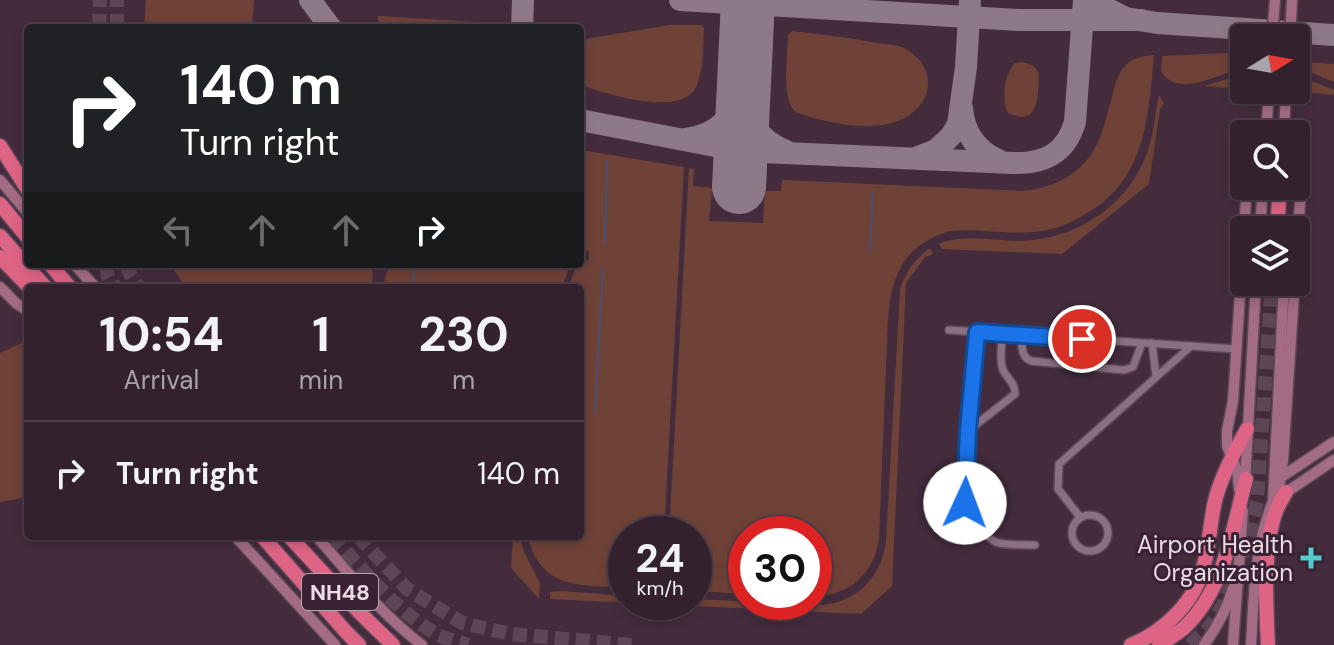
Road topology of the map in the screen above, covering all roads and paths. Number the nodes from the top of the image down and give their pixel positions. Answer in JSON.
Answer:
{"nodes":[{"id":1,"x":1275,"y":0,"type":"edge"},
{"id":2,"x":1292,"y":0,"type":"edge"},
{"id":3,"x":1273,"y":24,"type":"edge"},
{"id":4,"x":1291,"y":24,"type":"edge"},
{"id":5,"x":0,"y":146,"type":"edge"},
{"id":6,"x":0,"y":180,"type":"edge"},
{"id":7,"x":24,"y":184,"type":"edge"},
{"id":8,"x":1300,"y":200,"type":"edge"},
{"id":9,"x":0,"y":204,"type":"edge"},
{"id":10,"x":24,"y":208,"type":"edge"},
{"id":11,"x":21,"y":223,"type":"edge"},
{"id":12,"x":0,"y":236,"type":"edge"},
{"id":13,"x":0,"y":257,"type":"edge"},
{"id":14,"x":24,"y":263,"type":"edge"},
{"id":15,"x":28,"y":268,"type":"edge"},
{"id":16,"x":54,"y":268,"type":"edge"},
{"id":17,"x":78,"y":268,"type":"edge"},
{"id":18,"x":26,"y":284,"type":"edge"},
{"id":19,"x":42,"y":284,"type":"edge"},
{"id":20,"x":67,"y":284,"type":"edge"},
{"id":21,"x":92,"y":284,"type":"edge"},
{"id":22,"x":0,"y":287,"type":"edge"},
{"id":23,"x":1240,"y":296,"type":"edge"},
{"id":24,"x":1255,"y":296,"type":"edge"},
{"id":25,"x":1284,"y":296,"type":"edge"},
{"id":26,"x":24,"y":308,"type":"edge"},
{"id":27,"x":949,"y":330,"type":"dead end"},
{"id":28,"x":977,"y":332,"type":"junction"},
{"id":29,"x":1002,"y":335,"type":"junction"},
{"id":30,"x":1022,"y":335,"type":"junction"},
{"id":31,"x":1142,"y":343,"type":"junction"},
{"id":32,"x":1152,"y":343,"type":"junction"},
{"id":33,"x":1191,"y":346,"type":"junction"},
{"id":34,"x":1236,"y":349,"type":"junction"},
{"id":35,"x":1156,"y":376,"type":"junction"},
{"id":36,"x":1247,"y":429,"type":"junction"},
{"id":37,"x":968,"y":431,"type":"junction"},
{"id":38,"x":1334,"y":442,"type":"edge"},
{"id":39,"x":1232,"y":458,"type":"junction"},
{"id":40,"x":1334,"y":460,"type":"edge"},
{"id":41,"x":1246,"y":479,"type":"junction"},
{"id":42,"x":1277,"y":480,"type":"junction"},
{"id":43,"x":1279,"y":497,"type":"junction"},
{"id":44,"x":1239,"y":504,"type":"junction"},
{"id":45,"x":1080,"y":517,"type":"junction"},
{"id":46,"x":239,"y":540,"type":"edge"},
{"id":47,"x":266,"y":540,"type":"edge"},
{"id":48,"x":293,"y":540,"type":"edge"},
{"id":49,"x":320,"y":540,"type":"edge"},
{"id":50,"x":1035,"y":545,"type":"dead end"},
{"id":51,"x":1239,"y":567,"type":"junction"},
{"id":52,"x":335,"y":645,"type":"edge"},
{"id":53,"x":359,"y":645,"type":"edge"},
{"id":54,"x":393,"y":645,"type":"edge"},
{"id":55,"x":422,"y":645,"type":"edge"},
{"id":56,"x":1131,"y":645,"type":"edge"},
{"id":57,"x":1159,"y":645,"type":"edge"},
{"id":58,"x":1204,"y":645,"type":"edge"},
{"id":59,"x":1233,"y":645,"type":"edge"},
{"id":60,"x":1251,"y":645,"type":"edge"},
{"id":61,"x":1268,"y":645,"type":"edge"}],
"edges":[{"from":1,"to":3,"type":"main road"},
{"from":2,"to":4,"type":"main road"},
{"from":5,"to":7,"type":"highway"},
{"from":6,"to":10,"type":"main road"},
{"from":8,"to":42,"type":"main road"},
{"from":9,"to":11,"type":"highway"},
{"from":12,"to":14,"type":"highway"},
{"from":13,"to":18,"type":"highway"},
{"from":15,"to":19,"type":"highway"},
{"from":16,"to":20,"type":"highway"},
{"from":17,"to":21,"type":"main road"},
{"from":22,"to":26,"type":"main road"},
{"from":23,"to":34,"type":"main road"},
{"from":24,"to":36,"type":"main road"},
{"from":25,"to":42,"type":"main road"},
{"from":27,"to":28,"type":"street"},
{"from":28,"to":29,"type":"street"},
{"from":28,"to":37,"type":"street"},
{"from":29,"to":30,"type":"street"},
{"from":29,"to":37,"type":"street"},
{"from":30,"to":31,"type":"street"},
{"from":30,"to":31,"type":"street"},
{"from":31,"to":32,"type":"street"},
{"from":32,"to":33,"type":"street"},
{"from":32,"to":35,"type":"street"},
{"from":33,"to":34,"type":"street"},
{"from":33,"to":35,"type":"street"},
{"from":34,"to":39,"type":"main road"},
{"from":35,"to":45,"type":"street"},
{"from":36,"to":39,"type":"highway"},
{"from":36,"to":41,"type":"main road"},
{"from":37,"to":50,"type":"street"},
{"from":38,"to":42,"type":"main road"},
{"from":39,"to":44,"type":"main road"},
{"from":39,"to":56,"type":"highway"},
{"from":40,"to":43,"type":"main road"},
{"from":41,"to":44,"type":"highway"},
{"from":41,"to":51,"type":"main road"},
{"from":42,"to":43,"type":"main road"},
{"from":43,"to":60,"type":"main road"},
{"from":43,"to":61,"type":"highway"},
{"from":44,"to":57,"type":"highway"},
{"from":45,"to":45,"type":"street"},
{"from":46,"to":52,"type":"main road"},
{"from":47,"to":53,"type":"highway","number":"NH48"},
{"from":48,"to":54,"type":"highway","number":"NH48"},
{"from":49,"to":55,"type":"main road"},
{"from":51,"to":58,"type":"main road"},
{"from":51,"to":59,"type":"main road"}]}
